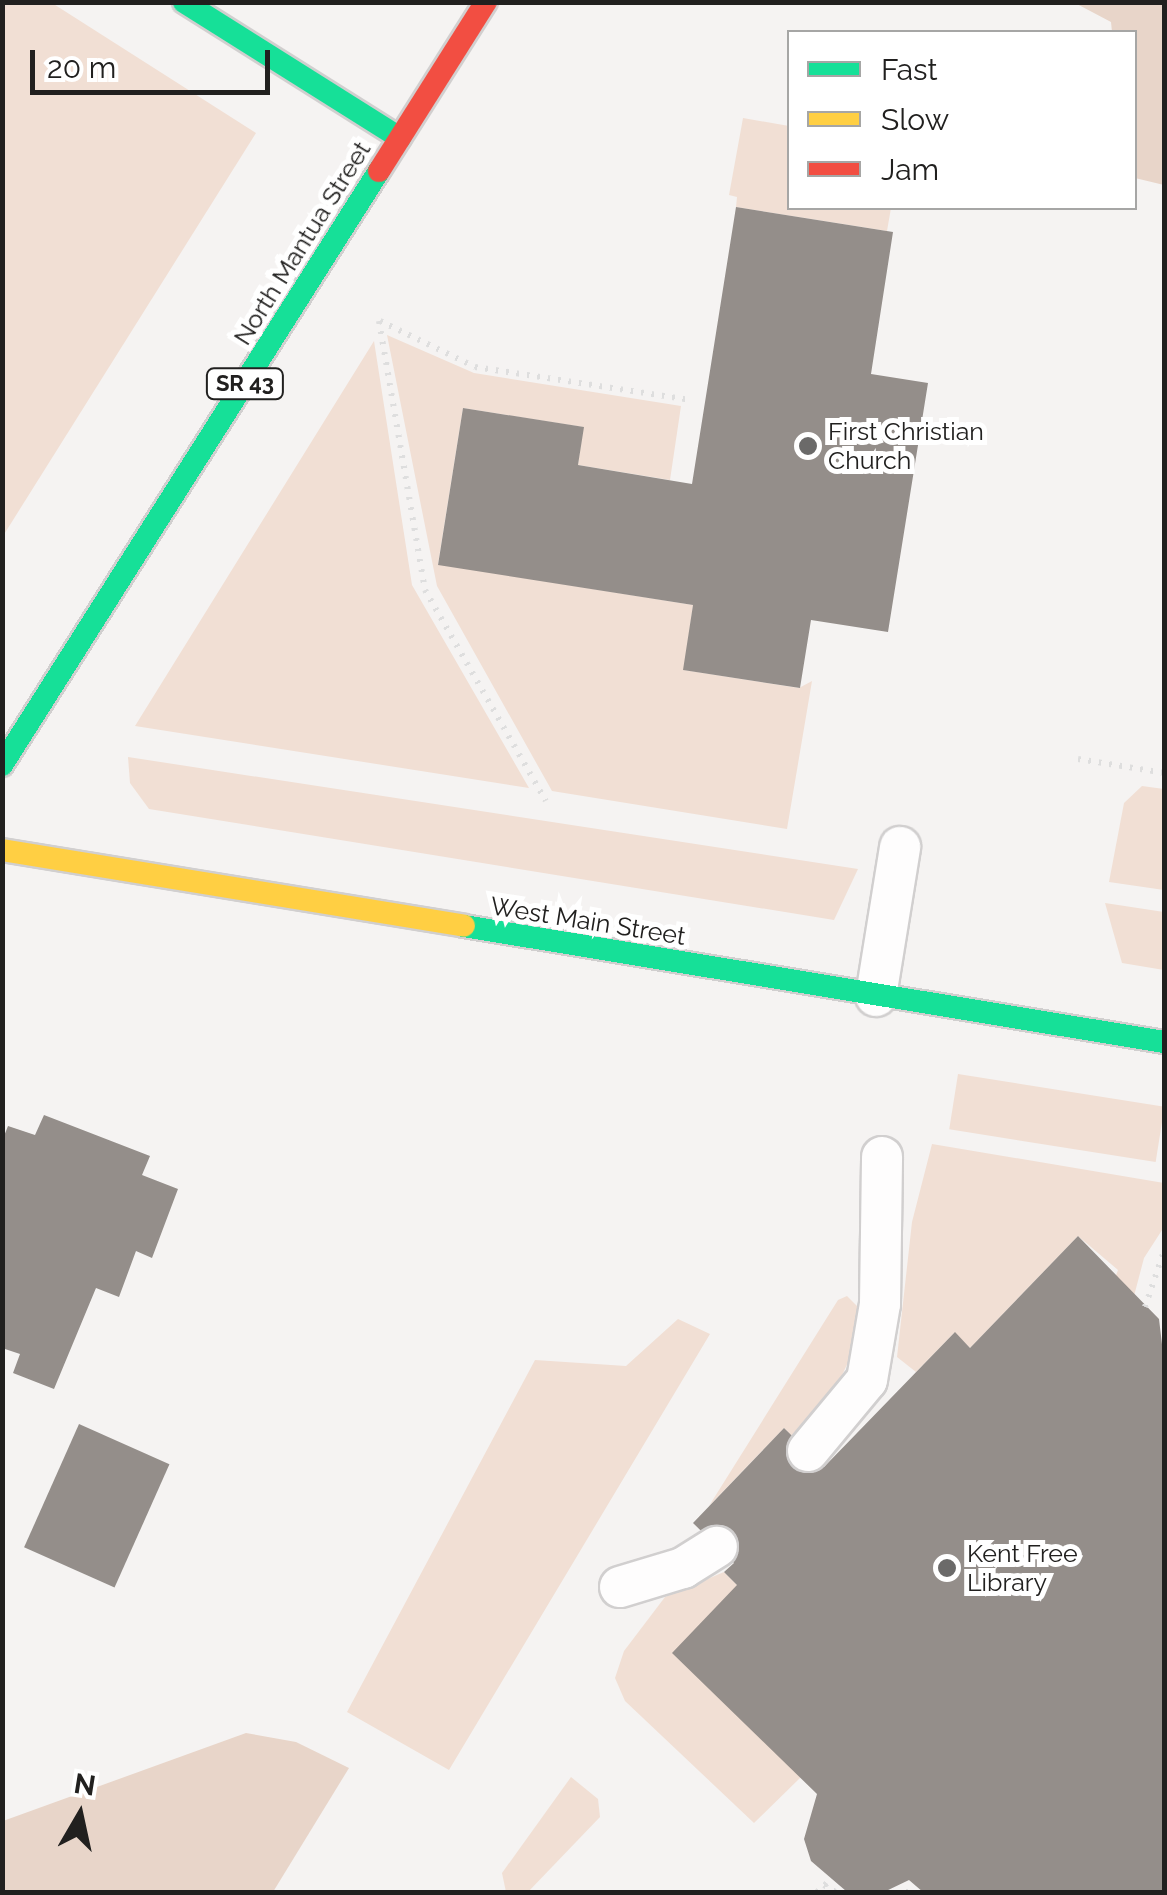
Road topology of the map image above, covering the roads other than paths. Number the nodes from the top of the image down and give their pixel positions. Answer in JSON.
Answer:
{"nodes":[{"id":1,"x":184,"y":2,"type":"edge"},
{"id":2,"x":486,"y":2,"type":"edge"},
{"id":3,"x":400,"y":138,"type":"junction"},
{"id":4,"x":2,"y":765,"type":"edge"},
{"id":5,"x":900,"y":847,"type":"dead end"},
{"id":6,"x":2,"y":850,"type":"edge"},
{"id":7,"x":876,"y":996,"type":"junction"},
{"id":8,"x":1164,"y":1042,"type":"edge"},
{"id":9,"x":882,"y":1158,"type":"dead end"},
{"id":10,"x":808,"y":1451,"type":"dead end"},
{"id":11,"x":717,"y":1547,"type":"dead end"},
{"id":12,"x":620,"y":1587,"type":"dead end"}],
"edges":[{"from":1,"to":3,"type":"main road"},
{"from":2,"to":3,"type":"main road","name":"North Mantua Street","number":"SR 43"},
{"from":3,"to":4,"type":"main road","name":"North Mantua Street","number":"SR 43"},
{"from":5,"to":7,"type":"lane"},
{"from":6,"to":7,"type":"main road","name":"West Main Street"},
{"from":7,"to":8,"type":"main road","name":"West Main Street"},
{"from":9,"to":10,"type":"lane"},
{"from":11,"to":12,"type":"lane"}]}
